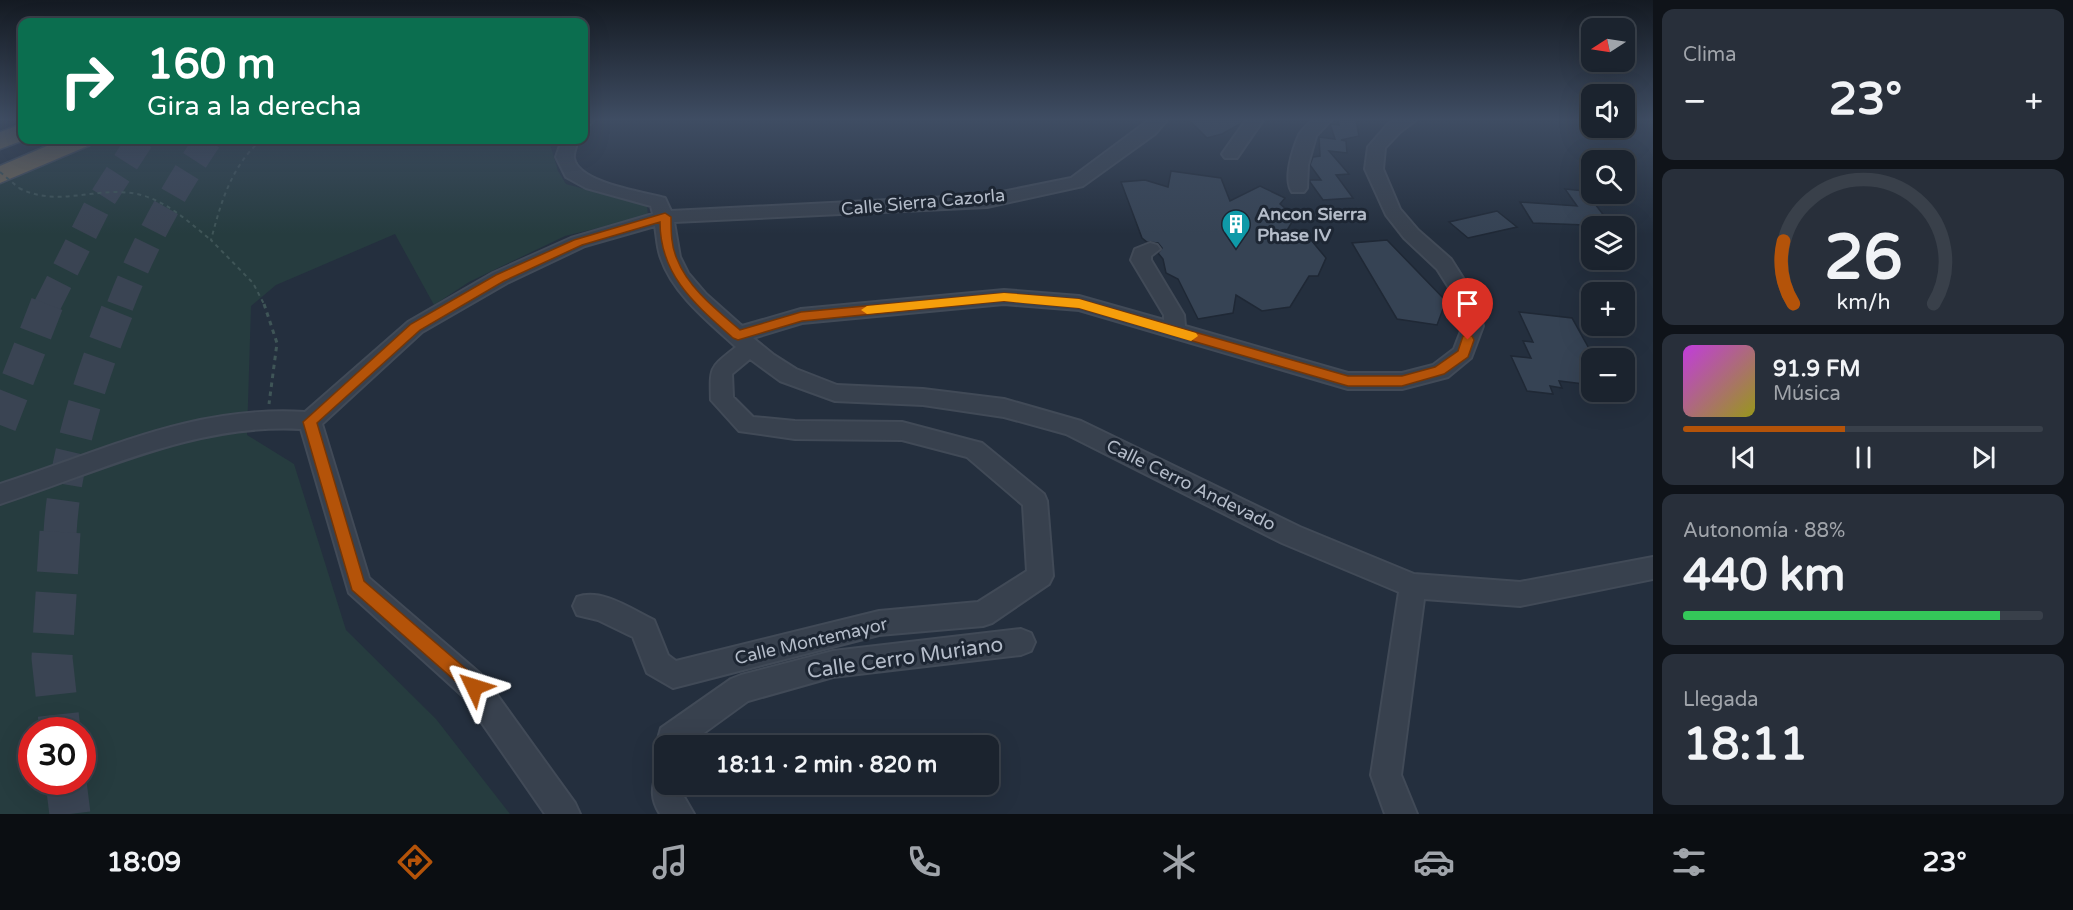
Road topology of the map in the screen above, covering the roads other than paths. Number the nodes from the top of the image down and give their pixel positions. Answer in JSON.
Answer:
{"nodes":[{"id":1,"x":36,"y":158,"type":"edge"},
{"id":2,"x":43,"y":158,"type":"edge"},
{"id":3,"x":565,"y":158,"type":"edge"},
{"id":4,"x":1110,"y":158,"type":"edge"},
{"id":5,"x":1301,"y":158,"type":"edge"},
{"id":6,"x":1376,"y":158,"type":"edge"},
{"id":7,"x":5,"y":176,"type":"edge"},
{"id":8,"x":1298,"y":188,"type":"dead end"},
{"id":9,"x":665,"y":217,"type":"junction"},
{"id":10,"x":1150,"y":249,"type":"dead end"},
{"id":11,"x":1175,"y":331,"type":"junction"},
{"id":12,"x":744,"y":341,"type":"junction"},
{"id":13,"x":310,"y":422,"type":"junction"},
{"id":14,"x":0,"y":494,"type":"edge"},
{"id":15,"x":1653,"y":568,"type":"edge"},
{"id":16,"x":1413,"y":586,"type":"junction"},
{"id":17,"x":586,"y":606,"type":"dead end"},
{"id":18,"x":1021,"y":642,"type":"dead end"},
{"id":19,"x":675,"y":735,"type":"edge"},
{"id":20,"x":668,"y":795,"type":"edge"},
{"id":21,"x":564,"y":814,"type":"edge"},
{"id":22,"x":678,"y":814,"type":"edge"},
{"id":23,"x":1401,"y":814,"type":"edge"}],
"edges":[{"from":1,"to":7,"type":"highway"},
{"from":2,"to":7,"type":"highway"},
{"from":3,"to":9,"type":"street"},
{"from":4,"to":9,"type":"street","name":"Calle Sierra Cazorla"},
{"from":5,"to":8,"type":"street"},
{"from":6,"to":11,"type":"street"},
{"from":9,"to":12,"type":"street","name":"Calle Cerro Andevado"},
{"from":9,"to":13,"type":"street","name":"Calle Sierra Cazorla"},
{"from":10,"to":11,"type":"street"},
{"from":11,"to":12,"type":"street"},
{"from":12,"to":16,"type":"street","name":"Calle Cerro Andevado"},
{"from":12,"to":17,"type":"street","name":"Calle Montemayor"},
{"from":13,"to":14,"type":"street"},
{"from":13,"to":21,"type":"street"},
{"from":15,"to":16,"type":"street","name":"Calle Cerro Andevado"},
{"from":16,"to":23,"type":"street"},
{"from":18,"to":19,"type":"street","name":"Calle Cerro Muriano"},
{"from":20,"to":22,"type":"street"}]}
